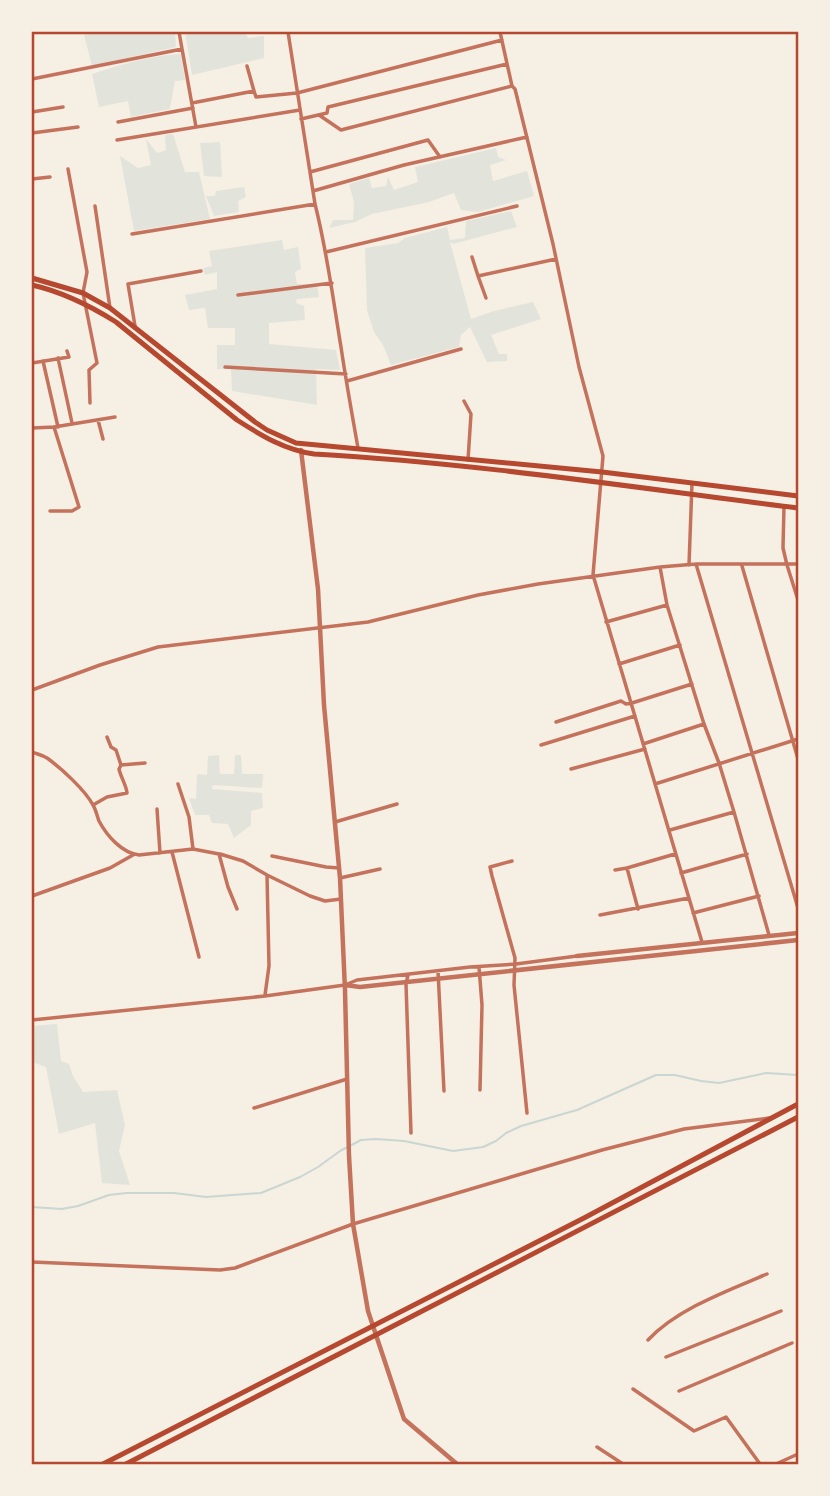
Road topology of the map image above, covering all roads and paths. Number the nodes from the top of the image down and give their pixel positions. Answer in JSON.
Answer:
{"nodes":[{"id":1,"x":179,"y":32,"type":"edge"},
{"id":2,"x":288,"y":32,"type":"edge"},
{"id":3,"x":500,"y":32,"type":"edge"},
{"id":4,"x":502,"y":40,"type":"junction"},
{"id":5,"x":182,"y":49,"type":"junction"},
{"id":6,"x":507,"y":64,"type":"junction"},
{"id":7,"x":247,"y":66,"type":"dead end"},
{"id":8,"x":32,"y":79,"type":"edge"},
{"id":9,"x":512,"y":86,"type":"junction"},
{"id":10,"x":254,"y":91,"type":"junction"},
{"id":11,"x":297,"y":93,"type":"junction"},
{"id":12,"x":192,"y":106,"type":"junction"},
{"id":13,"x":63,"y":107,"type":"dead end"},
{"id":14,"x":300,"y":110,"type":"junction"},
{"id":15,"x":32,"y":112,"type":"edge"},
{"id":16,"x":319,"y":115,"type":"junction"},
{"id":17,"x":302,"y":119,"type":"junction"},
{"id":18,"x":118,"y":122,"type":"dead end"},
{"id":19,"x":78,"y":127,"type":"dead end"},
{"id":20,"x":196,"y":127,"type":"junction"},
{"id":21,"x":32,"y":134,"type":"edge"},
{"id":22,"x":527,"y":136,"type":"junction"},
{"id":23,"x":117,"y":140,"type":"dead end"},
{"id":24,"x":440,"y":157,"type":"junction"},
{"id":25,"x":68,"y":169,"type":"dead end"},
{"id":26,"x":310,"y":172,"type":"junction"},
{"id":27,"x":50,"y":177,"type":"dead end"},
{"id":28,"x":32,"y":179,"type":"edge"},
{"id":29,"x":313,"y":191,"type":"junction"},
{"id":30,"x":315,"y":204,"type":"junction"},
{"id":31,"x":95,"y":206,"type":"dead end"},
{"id":32,"x":517,"y":206,"type":"dead end"},
{"id":33,"x":132,"y":234,"type":"dead end"},
{"id":34,"x":326,"y":252,"type":"junction"},
{"id":35,"x":472,"y":257,"type":"dead end"},
{"id":36,"x":556,"y":258,"type":"junction"},
{"id":37,"x":201,"y":271,"type":"dead end"},
{"id":38,"x":478,"y":276,"type":"junction"},
{"id":39,"x":32,"y":278,"type":"edge"},
{"id":40,"x":332,"y":284,"type":"junction"},
{"id":41,"x":32,"y":285,"type":"edge"},
{"id":42,"x":83,"y":293,"type":"junction"},
{"id":43,"x":238,"y":295,"type":"dead end"},
{"id":44,"x":486,"y":298,"type":"dead end"},
{"id":45,"x":86,"y":303,"type":"junction"},
{"id":46,"x":110,"y":308,"type":"junction"},
{"id":47,"x":136,"y":329,"type":"junction"},
{"id":48,"x":461,"y":349,"type":"dead end"},
{"id":49,"x":68,"y":351,"type":"dead end"},
{"id":50,"x":58,"y":358,"type":"junction"},
{"id":51,"x":43,"y":361,"type":"junction"},
{"id":52,"x":32,"y":363,"type":"edge"},
{"id":53,"x":225,"y":366,"type":"dead end"},
{"id":54,"x":345,"y":374,"type":"junction"},
{"id":55,"x":347,"y":381,"type":"junction"},
{"id":56,"x":464,"y":401,"type":"dead end"},
{"id":57,"x":90,"y":403,"type":"dead end"},
{"id":58,"x":115,"y":417,"type":"dead end"},
{"id":59,"x":98,"y":421,"type":"junction"},
{"id":60,"x":72,"y":423,"type":"junction"},
{"id":61,"x":56,"y":427,"type":"junction"},
{"id":62,"x":32,"y":428,"type":"edge"},
{"id":63,"x":103,"y":439,"type":"dead end"},
{"id":64,"x":300,"y":444,"type":"junction"},
{"id":65,"x":358,"y":448,"type":"junction"},
{"id":66,"x":302,"y":452,"type":"junction"},
{"id":67,"x":468,"y":460,"type":"junction"},
{"id":68,"x":602,"y":472,"type":"junction"},
{"id":69,"x":602,"y":482,"type":"junction"},
{"id":70,"x":692,"y":483,"type":"junction"},
{"id":71,"x":746,"y":490,"type":"junction"},
{"id":72,"x":692,"y":495,"type":"junction"},
{"id":73,"x":799,"y":496,"type":"edge"},
{"id":74,"x":745,"y":502,"type":"junction"},
{"id":75,"x":784,"y":506,"type":"junction"},
{"id":76,"x":799,"y":508,"type":"edge"},
{"id":77,"x":50,"y":511,"type":"dead end"},
{"id":78,"x":696,"y":564,"type":"junction"},
{"id":79,"x":799,"y":564,"type":"edge"},
{"id":80,"x":689,"y":565,"type":"junction"},
{"id":81,"x":742,"y":565,"type":"junction"},
{"id":82,"x":787,"y":565,"type":"junction"},
{"id":83,"x":660,"y":567,"type":"junction"},
{"id":84,"x":593,"y":575,"type":"junction"},
{"id":85,"x":799,"y":600,"type":"edge"},
{"id":86,"x":667,"y":606,"type":"junction"},
{"id":87,"x":606,"y":622,"type":"junction"},
{"id":88,"x":321,"y":628,"type":"junction"},
{"id":89,"x":680,"y":645,"type":"junction"},
{"id":90,"x":619,"y":664,"type":"junction"},
{"id":91,"x":692,"y":684,"type":"junction"},
{"id":92,"x":32,"y":690,"type":"edge"},
{"id":93,"x":632,"y":703,"type":"junction"},
{"id":94,"x":635,"y":716,"type":"junction"},
{"id":95,"x":556,"y":722,"type":"dead end"},
{"id":96,"x":704,"y":724,"type":"junction"},
{"id":97,"x":107,"y":737,"type":"dead end"},
{"id":98,"x":796,"y":740,"type":"edge"},
{"id":99,"x":541,"y":745,"type":"dead end"},
{"id":100,"x":644,"y":746,"type":"junction"},
{"id":101,"x":32,"y":752,"type":"edge"},
{"id":102,"x":754,"y":753,"type":"junction"},
{"id":103,"x":799,"y":759,"type":"edge"},
{"id":104,"x":145,"y":763,"type":"dead end"},
{"id":105,"x":719,"y":763,"type":"junction"},
{"id":106,"x":121,"y":765,"type":"junction"},
{"id":107,"x":571,"y":769,"type":"dead end"},
{"id":108,"x":178,"y":784,"type":"dead end"},
{"id":109,"x":655,"y":784,"type":"junction"},
{"id":110,"x":397,"y":804,"type":"dead end"},
{"id":111,"x":93,"y":805,"type":"junction"},
{"id":112,"x":157,"y":809,"type":"dead end"},
{"id":113,"x":734,"y":812,"type":"junction"},
{"id":114,"x":335,"y":822,"type":"junction"},
{"id":115,"x":670,"y":830,"type":"junction"},
{"id":116,"x":193,"y":849,"type":"junction"},
{"id":117,"x":172,"y":852,"type":"junction"},
{"id":118,"x":160,"y":853,"type":"junction"},
{"id":119,"x":219,"y":854,"type":"junction"},
{"id":120,"x":676,"y":854,"type":"junction"},
{"id":121,"x":747,"y":854,"type":"junction"},
{"id":122,"x":133,"y":855,"type":"junction"},
{"id":123,"x":272,"y":856,"type":"dead end"},
{"id":124,"x":512,"y":861,"type":"dead end"},
{"id":125,"x":339,"y":868,"type":"junction"},
{"id":126,"x":380,"y":869,"type":"dead end"},
{"id":127,"x":627,"y":869,"type":"junction"},
{"id":128,"x":615,"y":870,"type":"dead end"},
{"id":129,"x":681,"y":873,"type":"junction"},
{"id":130,"x":267,"y":875,"type":"junction"},
{"id":131,"x":340,"y":878,"type":"junction"},
{"id":132,"x":759,"y":896,"type":"junction"},
{"id":133,"x":32,"y":897,"type":"edge"},
{"id":134,"x":689,"y":898,"type":"junction"},
{"id":135,"x":341,"y":900,"type":"junction"},
{"id":136,"x":799,"y":908,"type":"edge"},
{"id":137,"x":237,"y":909,"type":"dead end"},
{"id":138,"x":638,"y":909,"type":"junction"},
{"id":139,"x":693,"y":913,"type":"junction"},
{"id":140,"x":600,"y":915,"type":"dead end"},
{"id":141,"x":799,"y":933,"type":"edge"},
{"id":142,"x":769,"y":935,"type":"junction"},
{"id":143,"x":799,"y":940,"type":"edge"},
{"id":144,"x":702,"y":942,"type":"junction"},
{"id":145,"x":577,"y":956,"type":"joint"},
{"id":146,"x":199,"y":957,"type":"dead end"},
{"id":147,"x":479,"y":967,"type":"junction"},
{"id":148,"x":515,"y":967,"type":"junction"},
{"id":149,"x":438,"y":971,"type":"junction"},
{"id":150,"x":481,"y":974,"type":"junction"},
{"id":151,"x":408,"y":978,"type":"junction"},
{"id":152,"x":439,"y":978,"type":"junction"},
{"id":153,"x":345,"y":985,"type":"junction"},
{"id":154,"x":265,"y":996,"type":"junction"},
{"id":155,"x":32,"y":1020,"type":"edge"},
{"id":156,"x":347,"y":1079,"type":"junction"},
{"id":157,"x":480,"y":1090,"type":"dead end"},
{"id":158,"x":444,"y":1091,"type":"dead end"},
{"id":159,"x":799,"y":1104,"type":"edge"},
{"id":160,"x":254,"y":1108,"type":"dead end"},
{"id":161,"x":527,"y":1113,"type":"dead end"},
{"id":162,"x":774,"y":1117,"type":"junction"},
{"id":163,"x":799,"y":1117,"type":"edge"},
{"id":164,"x":411,"y":1133,"type":"dead end"},
{"id":165,"x":353,"y":1224,"type":"junction"},
{"id":166,"x":32,"y":1262,"type":"edge"},
{"id":167,"x":766,"y":1275,"type":"dead end"},
{"id":168,"x":781,"y":1311,"type":"dead end"},
{"id":169,"x":373,"y":1325,"type":"junction"},
{"id":170,"x":377,"y":1336,"type":"junction"},
{"id":171,"x":648,"y":1340,"type":"dead end"},
{"id":172,"x":792,"y":1343,"type":"dead end"},
{"id":173,"x":666,"y":1357,"type":"dead end"},
{"id":174,"x":633,"y":1389,"type":"dead end"},
{"id":175,"x":679,"y":1391,"type":"dead end"},
{"id":176,"x":597,"y":1447,"type":"dead end"},
{"id":177,"x":799,"y":1454,"type":"edge"},
{"id":178,"x":103,"y":1465,"type":"edge"},
{"id":179,"x":126,"y":1465,"type":"edge"},
{"id":180,"x":457,"y":1465,"type":"edge"},
{"id":181,"x":623,"y":1465,"type":"edge"},
{"id":182,"x":760,"y":1465,"type":"edge"},
{"id":183,"x":776,"y":1465,"type":"edge"}],
"edges":[{"from":1,"to":5,"type":"street"},
{"from":2,"to":11,"type":"street"},
{"from":3,"to":4,"type":"street"},
{"from":4,"to":6,"type":"street"},
{"from":4,"to":11,"type":"street"},
{"from":5,"to":8,"type":"street"},
{"from":5,"to":12,"type":"street"},
{"from":6,"to":9,"type":"street"},
{"from":6,"to":16,"type":"street"},
{"from":7,"to":10,"type":"street"},
{"from":9,"to":16,"type":"street"},
{"from":9,"to":22,"type":"street"},
{"from":10,"to":11,"type":"street"},
{"from":10,"to":12,"type":"street"},
{"from":11,"to":14,"type":"street"},
{"from":12,"to":18,"type":"street"},
{"from":12,"to":20,"type":"street"},
{"from":13,"to":15,"type":"street"},
{"from":14,"to":17,"type":"street"},
{"from":14,"to":20,"type":"street"},
{"from":16,"to":17,"type":"street"},
{"from":17,"to":26,"type":"street"},
{"from":19,"to":21,"type":"street"},
{"from":20,"to":23,"type":"street"},
{"from":22,"to":24,"type":"street"},
{"from":22,"to":36,"type":"street"},
{"from":24,"to":26,"type":"street"},
{"from":24,"to":29,"type":"street"},
{"from":25,"to":42,"type":"street"},
{"from":26,"to":29,"type":"street"},
{"from":27,"to":28,"type":"street"},
{"from":29,"to":30,"type":"street"},
{"from":30,"to":33,"type":"street"},
{"from":30,"to":34,"type":"street"},
{"from":31,"to":46,"type":"street"},
{"from":32,"to":34,"type":"street"},
{"from":34,"to":40,"type":"street"},
{"from":35,"to":38,"type":"street"},
{"from":36,"to":38,"type":"street"},
{"from":36,"to":68,"type":"street"},
{"from":37,"to":47,"type":"street"},
{"from":38,"to":44,"type":"street"},
{"from":39,"to":42,"type":"main road"},
{"from":40,"to":43,"type":"street"},
{"from":40,"to":54,"type":"street"},
{"from":41,"to":45,"type":"main road"},
{"from":42,"to":45,"type":"street"},
{"from":42,"to":46,"type":"main road"},
{"from":45,"to":57,"type":"street"},
{"from":45,"to":66,"type":"main road"},
{"from":46,"to":47,"type":"main road"},
{"from":47,"to":64,"type":"main road"},
{"from":48,"to":55,"type":"street"},
{"from":49,"to":50,"type":"street"},
{"from":50,"to":51,"type":"street"},
{"from":50,"to":60,"type":"street"},
{"from":51,"to":52,"type":"street"},
{"from":51,"to":61,"type":"street"},
{"from":53,"to":54,"type":"street"},
{"from":54,"to":55,"type":"street"},
{"from":55,"to":65,"type":"street"},
{"from":56,"to":67,"type":"street"},
{"from":58,"to":59,"type":"street"},
{"from":59,"to":60,"type":"street"},
{"from":59,"to":63,"type":"street"},
{"from":60,"to":61,"type":"street"},
{"from":61,"to":62,"type":"street"},
{"from":61,"to":77,"type":"street"},
{"from":64,"to":65,"type":"main road"},
{"from":64,"to":66,"type":"street"},
{"from":65,"to":67,"type":"main road"},
{"from":66,"to":69,"type":"main road"},
{"from":66,"to":88,"type":"street"},
{"from":67,"to":68,"type":"main road"},
{"from":68,"to":69,"type":"street"},
{"from":68,"to":70,"type":"main road"},
{"from":69,"to":72,"type":"main road"},
{"from":69,"to":84,"type":"street"},
{"from":70,"to":71,"type":"main road"},
{"from":70,"to":72,"type":"street"},
{"from":71,"to":73,"type":"main road"},
{"from":71,"to":74,"type":"street"},
{"from":72,"to":74,"type":"main road"},
{"from":72,"to":80,"type":"street"},
{"from":74,"to":75,"type":"main road"},
{"from":75,"to":76,"type":"main road"},
{"from":75,"to":82,"type":"street"},
{"from":78,"to":80,"type":"street"},
{"from":78,"to":81,"type":"street"},
{"from":78,"to":102,"type":"street"},
{"from":79,"to":82,"type":"street"},
{"from":80,"to":83,"type":"street"},
{"from":81,"to":82,"type":"street"},
{"from":81,"to":98,"type":"street"},
{"from":82,"to":85,"type":"street"},
{"from":83,"to":84,"type":"street"},
{"from":83,"to":86,"type":"street"},
{"from":84,"to":87,"type":"street"},
{"from":84,"to":88,"type":"street"},
{"from":86,"to":87,"type":"street"},
{"from":86,"to":89,"type":"street"},
{"from":87,"to":90,"type":"street"},
{"from":88,"to":92,"type":"street"},
{"from":88,"to":114,"type":"street"},
{"from":89,"to":90,"type":"street"},
{"from":89,"to":91,"type":"street"},
{"from":90,"to":93,"type":"street"},
{"from":91,"to":93,"type":"street"},
{"from":91,"to":96,"type":"street"},
{"from":93,"to":94,"type":"street"},
{"from":93,"to":95,"type":"street"},
{"from":94,"to":99,"type":"street"},
{"from":94,"to":100,"type":"street"},
{"from":96,"to":100,"type":"street"},
{"from":96,"to":105,"type":"street"},
{"from":97,"to":106,"type":"street"},
{"from":98,"to":102,"type":"street"},
{"from":98,"to":103,"type":"street"},
{"from":100,"to":107,"type":"street"},
{"from":100,"to":109,"type":"street"},
{"from":101,"to":111,"type":"street"},
{"from":102,"to":105,"type":"street"},
{"from":102,"to":136,"type":"street"},
{"from":104,"to":106,"type":"street"},
{"from":105,"to":109,"type":"street"},
{"from":105,"to":113,"type":"street"},
{"from":106,"to":111,"type":"street"},
{"from":108,"to":116,"type":"street"},
{"from":109,"to":115,"type":"street"},
{"from":110,"to":114,"type":"street"},
{"from":111,"to":122,"type":"street"},
{"from":112,"to":118,"type":"street"},
{"from":113,"to":115,"type":"street"},
{"from":113,"to":121,"type":"street"},
{"from":114,"to":125,"type":"street"},
{"from":115,"to":120,"type":"street"},
{"from":116,"to":117,"type":"street"},
{"from":116,"to":119,"type":"street"},
{"from":117,"to":118,"type":"street"},
{"from":117,"to":146,"type":"street"},
{"from":118,"to":122,"type":"street"},
{"from":119,"to":130,"type":"street"},
{"from":119,"to":137,"type":"street"},
{"from":120,"to":127,"type":"street"},
{"from":120,"to":129,"type":"street"},
{"from":121,"to":129,"type":"street"},
{"from":121,"to":132,"type":"street"},
{"from":122,"to":133,"type":"street"},
{"from":123,"to":125,"type":"street"},
{"from":124,"to":148,"type":"street"},
{"from":125,"to":131,"type":"street"},
{"from":126,"to":131,"type":"street"},
{"from":127,"to":128,"type":"street"},
{"from":127,"to":138,"type":"street"},
{"from":129,"to":134,"type":"street"},
{"from":130,"to":135,"type":"street"},
{"from":130,"to":154,"type":"street"},
{"from":131,"to":135,"type":"street"},
{"from":132,"to":139,"type":"street"},
{"from":132,"to":142,"type":"street"},
{"from":134,"to":138,"type":"street"},
{"from":134,"to":139,"type":"street"},
{"from":135,"to":153,"type":"street"},
{"from":138,"to":140,"type":"street"},
{"from":139,"to":144,"type":"street"},
{"from":141,"to":142,"type":"street"},
{"from":142,"to":144,"type":"street"},
{"from":143,"to":148,"type":"street"},
{"from":144,"to":145,"type":"street"},
{"from":145,"to":148,"type":"street"},
{"from":147,"to":148,"type":"street"},
{"from":147,"to":149,"type":"street"},
{"from":147,"to":150,"type":"street"},
{"from":148,"to":150,"type":"street"},
{"from":148,"to":161,"type":"street"},
{"from":149,"to":151,"type":"street"},
{"from":149,"to":152,"type":"street"},
{"from":150,"to":152,"type":"street"},
{"from":150,"to":157,"type":"street"},
{"from":151,"to":152,"type":"street"},
{"from":151,"to":153,"type":"street"},
{"from":151,"to":164,"type":"street"},
{"from":152,"to":158,"type":"street"},
{"from":153,"to":154,"type":"street"},
{"from":153,"to":156,"type":"street"},
{"from":154,"to":155,"type":"street"},
{"from":156,"to":160,"type":"street"},
{"from":156,"to":165,"type":"street"},
{"from":159,"to":162,"type":"main road"},
{"from":162,"to":165,"type":"street"},
{"from":162,"to":169,"type":"main road"},
{"from":163,"to":170,"type":"main road"},
{"from":165,"to":166,"type":"street"},
{"from":165,"to":169,"type":"street"},
{"from":167,"to":171,"type":"street"},
{"from":168,"to":173,"type":"street"},
{"from":169,"to":170,"type":"street"},
{"from":169,"to":178,"type":"main road"},
{"from":170,"to":179,"type":"main road"},
{"from":170,"to":180,"type":"street"},
{"from":172,"to":175,"type":"street"},
{"from":174,"to":182,"type":"street"},
{"from":176,"to":181,"type":"street"},
{"from":177,"to":183,"type":"street"}]}
